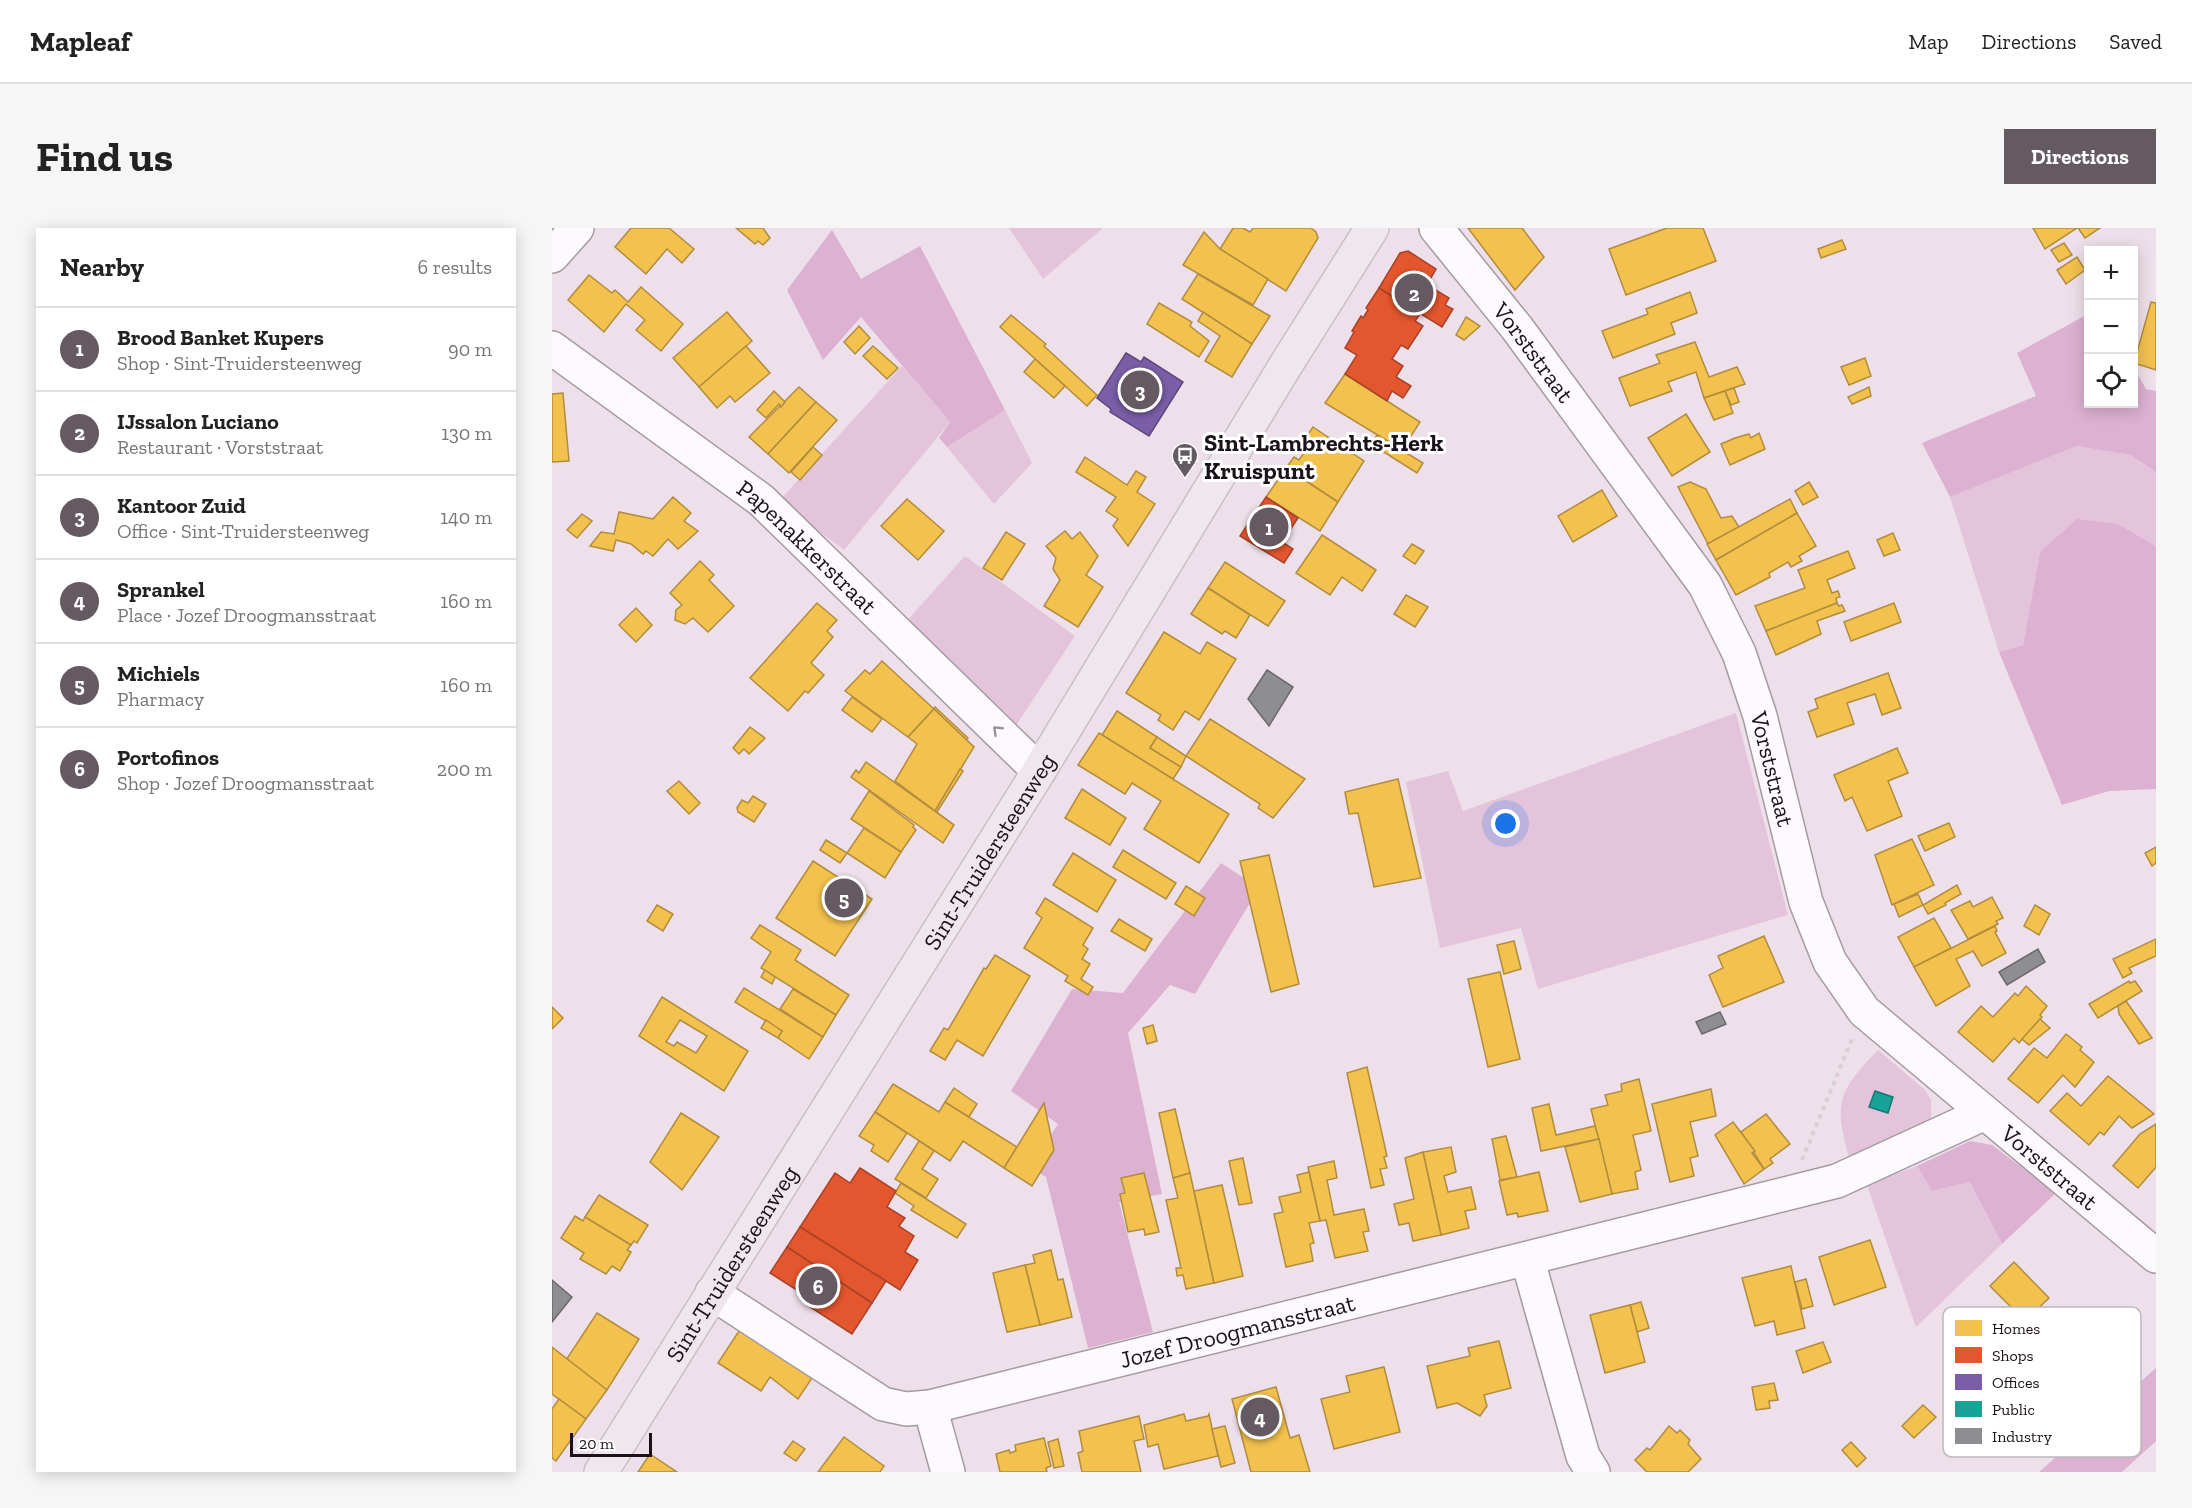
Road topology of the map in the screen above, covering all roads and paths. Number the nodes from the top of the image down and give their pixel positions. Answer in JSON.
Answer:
{"nodes":[{"id":1,"x":577,"y":228,"type":"edge"},
{"id":2,"x":1372,"y":228,"type":"edge"},
{"id":3,"x":1436,"y":228,"type":"edge"},
{"id":4,"x":552,"y":256,"type":"edge"},
{"id":5,"x":552,"y":348,"type":"edge"},
{"id":6,"x":1040,"y":771,"type":"junction"},
{"id":7,"x":1864,"y":1011,"type":"junction"},
{"id":8,"x":1985,"y":1113,"type":"junction"},
{"id":9,"x":1788,"y":1194,"type":"junction"},
{"id":10,"x":2156,"y":1256,"type":"edge"},
{"id":11,"x":1528,"y":1261,"type":"junction"},
{"id":12,"x":712,"y":1293,"type":"junction"},
{"id":13,"x":930,"y":1407,"type":"junction"},
{"id":14,"x":601,"y":1472,"type":"edge"},
{"id":15,"x":948,"y":1472,"type":"edge"},
{"id":16,"x":1593,"y":1472,"type":"edge"}],
"edges":[{"from":1,"to":4,"type":"street"},
{"from":2,"to":6,"type":"main road","name":"Sint-Truidersteenweg"},
{"from":3,"to":7,"type":"street","name":"Vorststraat"},
{"from":6,"to":5,"type":"street","name":"Papenakkerstraat","one_way":true},
{"from":6,"to":12,"type":"main road","name":"Sint-Truidersteenweg"},
{"from":7,"to":8,"type":"street","name":"Vorststraat"},
{"from":7,"to":9,"type":"path"},
{"from":8,"to":9,"type":"street","name":"Jozef Droogmansstraat"},
{"from":8,"to":10,"type":"street","name":"Vorststraat"},
{"from":9,"to":11,"type":"street","name":"Jozef Droogmansstraat"},
{"from":11,"to":13,"type":"street","name":"Jozef Droogmansstraat"},
{"from":11,"to":16,"type":"street"},
{"from":12,"to":13,"type":"street","name":"Jozef Droogmansstraat"},
{"from":12,"to":14,"type":"main road","name":"Sint-Truidersteenweg"},
{"from":13,"to":15,"type":"street"}]}
